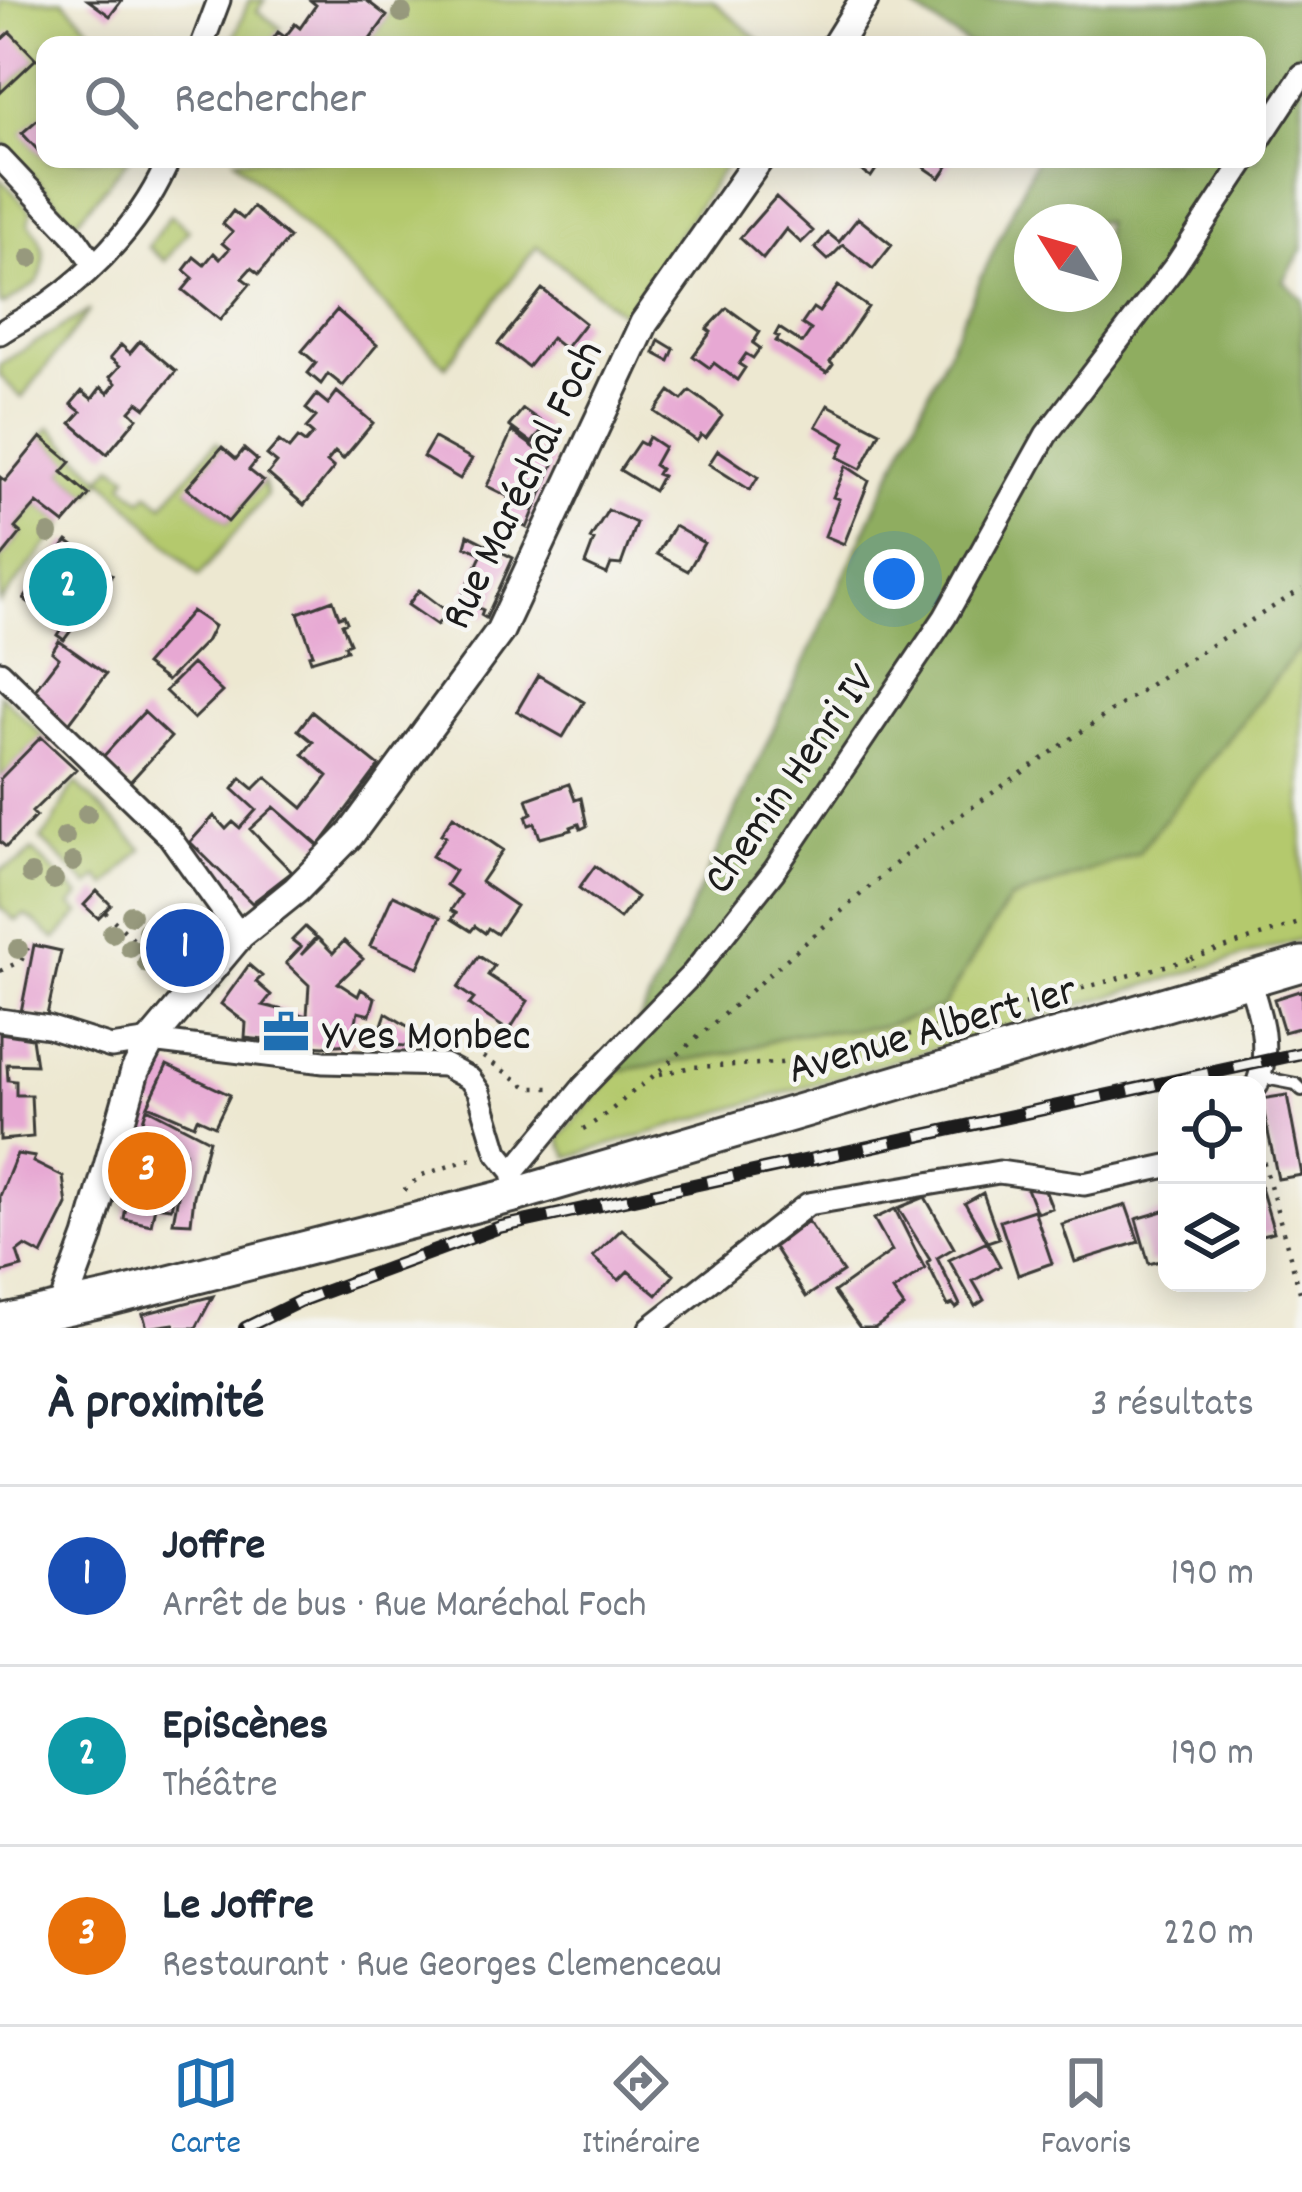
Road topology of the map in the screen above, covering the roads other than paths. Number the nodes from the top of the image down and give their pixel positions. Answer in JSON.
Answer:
{"nodes":[{"id":1,"x":219,"y":0,"type":"edge"},
{"id":2,"x":864,"y":0,"type":"edge"},
{"id":3,"x":205,"y":36,"type":"edge"},
{"id":4,"x":842,"y":36,"type":"edge"},
{"id":5,"x":1302,"y":75,"type":"edge"},
{"id":6,"x":1266,"y":129,"type":"edge"},
{"id":7,"x":0,"y":158,"type":"edge"},
{"id":8,"x":165,"y":168,"type":"edge"},
{"id":9,"x":753,"y":168,"type":"edge"},
{"id":10,"x":1240,"y":168,"type":"edge"},
{"id":11,"x":94,"y":263,"type":"junction"},
{"id":12,"x":0,"y":333,"type":"edge"},
{"id":13,"x":0,"y":672,"type":"edge"},
{"id":14,"x":240,"y":935,"type":"junction"},
{"id":15,"x":1302,"y":964,"type":"edge"},
{"id":16,"x":1249,"y":980,"type":"junction"},
{"id":17,"x":0,"y":1020,"type":"edge"},
{"id":18,"x":151,"y":1042,"type":"junction"},
{"id":19,"x":1259,"y":1076,"type":"edge"},
{"id":20,"x":1266,"y":1082,"type":"edge"},
{"id":21,"x":1302,"y":1090,"type":"edge"},
{"id":22,"x":1158,"y":1168,"type":"edge"},
{"id":23,"x":515,"y":1183,"type":"junction"},
{"id":24,"x":58,"y":1319,"type":"edge"},
{"id":25,"x":0,"y":1322,"type":"edge"},
{"id":26,"x":650,"y":1328,"type":"edge"}],
"edges":[{"from":1,"to":3,"type":"street"},
{"from":2,"to":4,"type":"street"},
{"from":5,"to":6,"type":"street"},
{"from":7,"to":11,"type":"street"},
{"from":8,"to":11,"type":"street"},
{"from":9,"to":14,"type":"street","name":"Rue Maréchal Foch"},
{"from":10,"to":23,"type":"street","name":"Chemin Henri IV"},
{"from":11,"to":12,"type":"street"},
{"from":13,"to":14,"type":"street"},
{"from":14,"to":18,"type":"street","name":"Rue Maréchal Foch"},
{"from":15,"to":16,"type":"main road","name":"Avenue Albert 1er"},
{"from":16,"to":19,"type":"street"},
{"from":16,"to":23,"type":"main road","name":"Avenue Albert 1er"},
{"from":17,"to":18,"type":"street"},
{"from":18,"to":23,"type":"street"},
{"from":18,"to":24,"type":"street","name":"Rue Maréchal Foch"},
{"from":20,"to":21,"type":"lane"},
{"from":22,"to":26,"type":"street"},
{"from":23,"to":24,"type":"main road","name":"Avenue Albert 1er"},
{"from":24,"to":25,"type":"main road","name":"Avenue Albert 1er"}]}
